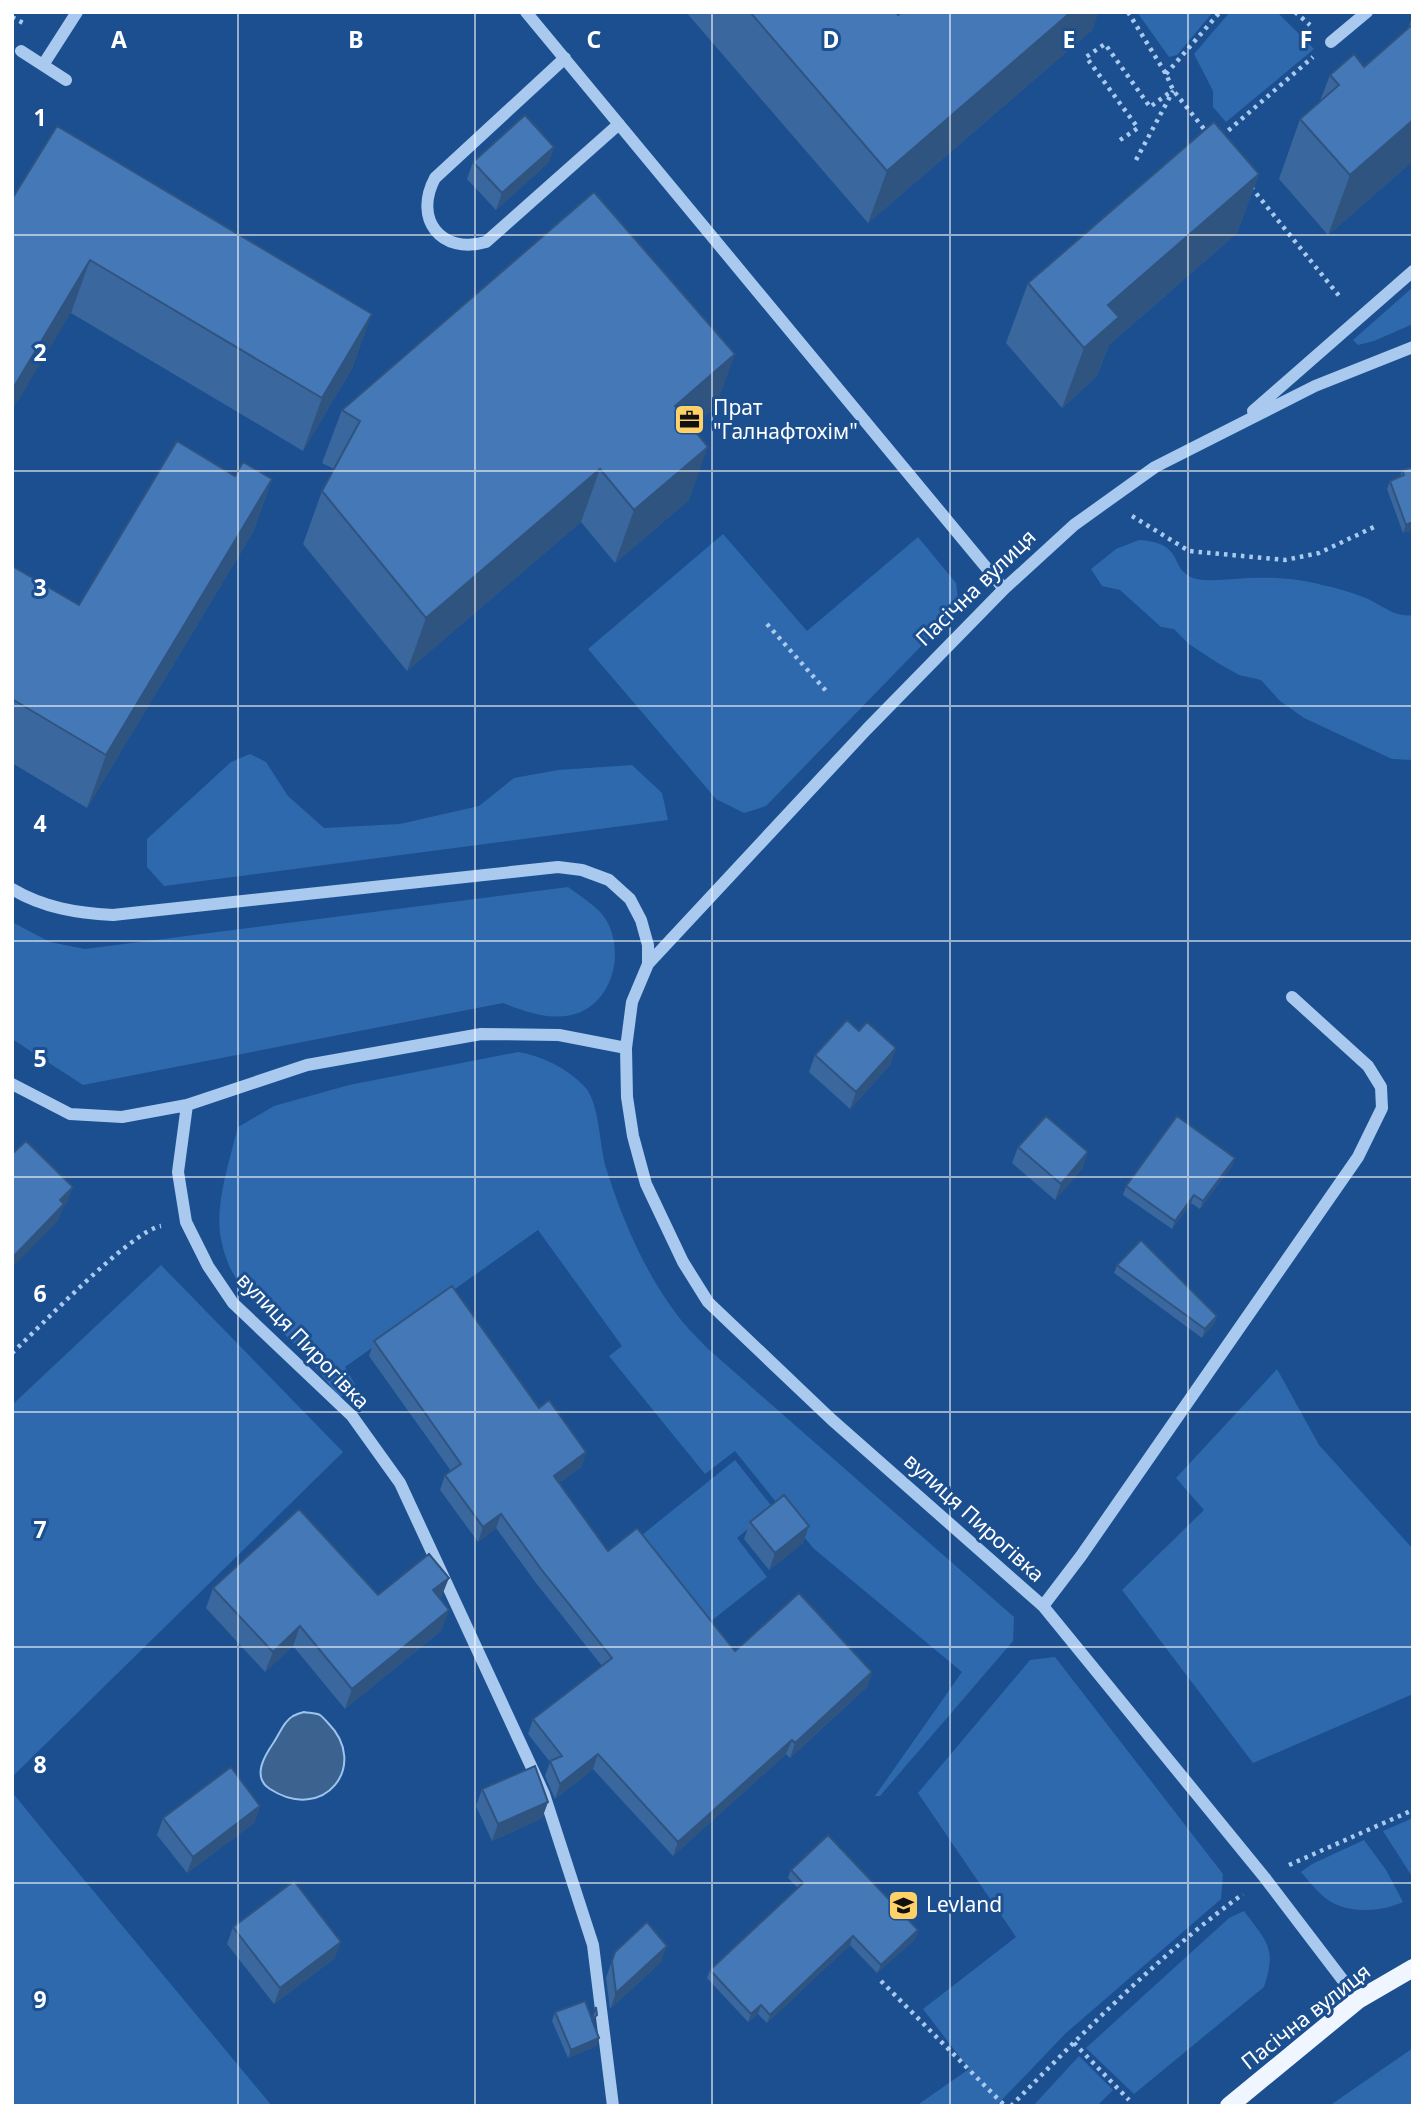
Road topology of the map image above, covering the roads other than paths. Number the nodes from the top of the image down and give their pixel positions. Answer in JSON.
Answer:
{"nodes":[{"id":1,"x":77,"y":12,"type":"edge"},
{"id":2,"x":526,"y":12,"type":"edge"},
{"id":3,"x":1367,"y":12,"type":"edge"},
{"id":4,"x":1331,"y":42,"type":"road end"},
{"id":5,"x":21,"y":51,"type":"dead end"},
{"id":6,"x":565,"y":58,"type":"junction"},
{"id":7,"x":43,"y":65,"type":"junction"},
{"id":8,"x":66,"y":80,"type":"dead end"},
{"id":9,"x":620,"y":124,"type":"junction"},
{"id":10,"x":1413,"y":271,"type":"edge"},
{"id":11,"x":1413,"y":347,"type":"edge"},
{"id":12,"x":1240,"y":423,"type":"junction"},
{"id":13,"x":1004,"y":589,"type":"junction"},
{"id":14,"x":12,"y":889,"type":"edge"},
{"id":15,"x":648,"y":964,"type":"junction"},
{"id":16,"x":1292,"y":997,"type":"dead end"},
{"id":17,"x":626,"y":1048,"type":"junction"},
{"id":18,"x":12,"y":1084,"type":"edge"},
{"id":19,"x":187,"y":1105,"type":"junction"},
{"id":20,"x":1043,"y":1606,"type":"junction"},
{"id":21,"x":1413,"y":1968,"type":"edge"},
{"id":22,"x":1358,"y":2000,"type":"junction"},
{"id":23,"x":613,"y":2106,"type":"edge"},
{"id":24,"x":1229,"y":2106,"type":"edge"}],
"edges":[{"from":1,"to":7,"type":"street"},
{"from":2,"to":6,"type":"street"},
{"from":3,"to":4,"type":"street"},
{"from":5,"to":7,"type":"street"},
{"from":6,"to":9,"type":"street"},
{"from":6,"to":9,"type":"street"},
{"from":7,"to":8,"type":"street"},
{"from":9,"to":13,"type":"street"},
{"from":10,"to":12,"type":"street"},
{"from":11,"to":12,"type":"street","name":"Пасічна вулиця"},
{"from":12,"to":13,"type":"street","name":"Пасічна вулиця"},
{"from":13,"to":15,"type":"street","name":"Пасічна вулиця"},
{"from":14,"to":15,"type":"street","name":"вулиця Пирогівка"},
{"from":15,"to":17,"type":"street","name":"вулиця Пирогівка"},
{"from":16,"to":20,"type":"street"},
{"from":17,"to":19,"type":"street"},
{"from":17,"to":20,"type":"street","name":"вулиця Пирогівка"},
{"from":18,"to":19,"type":"street"},
{"from":19,"to":23,"type":"street","name":"вулиця Пирогівка"},
{"from":20,"to":22,"type":"street","name":"вулиця Пирогівка"},
{"from":21,"to":22,"type":"main road","name":"Пасічна вулиця"},
{"from":22,"to":24,"type":"main road","name":"Пасічна вулиця"}]}
